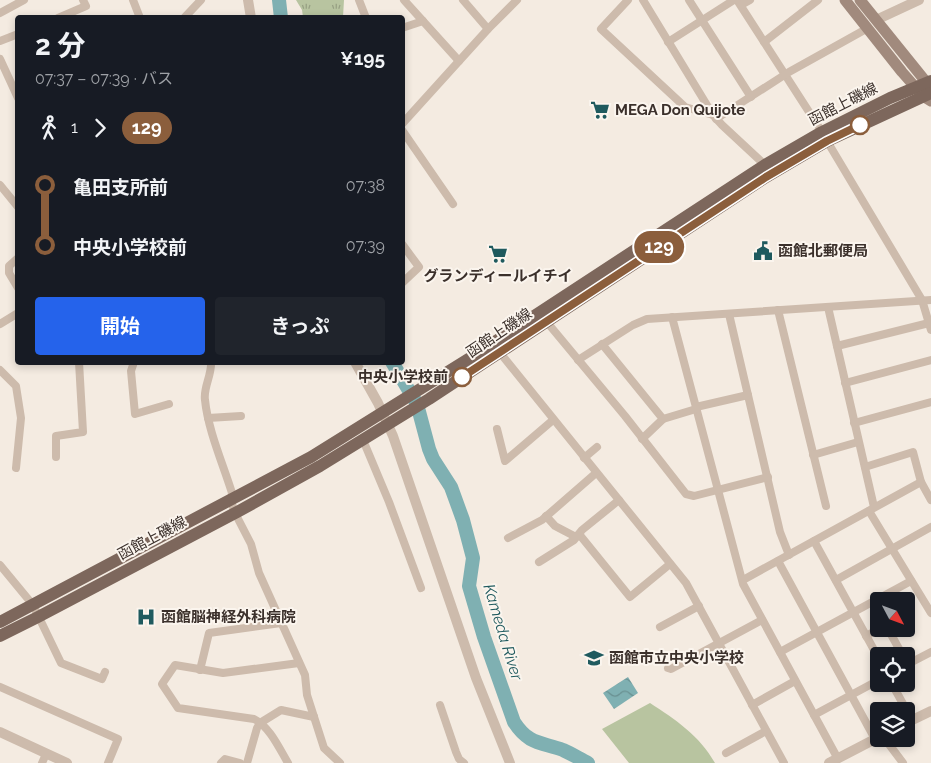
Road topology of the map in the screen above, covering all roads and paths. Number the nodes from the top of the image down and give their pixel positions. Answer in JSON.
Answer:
{"nodes":[{"id":1,"x":24,"y":0,"type":"edge"},
{"id":2,"x":83,"y":0,"type":"edge"},
{"id":3,"x":133,"y":0,"type":"edge"},
{"id":4,"x":201,"y":0,"type":"edge"},
{"id":5,"x":248,"y":0,"type":"edge"},
{"id":6,"x":360,"y":0,"type":"edge"},
{"id":7,"x":404,"y":0,"type":"edge"},
{"id":8,"x":463,"y":0,"type":"edge"},
{"id":9,"x":516,"y":0,"type":"edge"},
{"id":10,"x":628,"y":0,"type":"edge"},
{"id":11,"x":643,"y":0,"type":"edge"},
{"id":12,"x":689,"y":0,"type":"edge"},
{"id":13,"x":750,"y":0,"type":"edge"},
{"id":14,"x":818,"y":0,"type":"edge"},
{"id":15,"x":846,"y":0,"type":"edge"},
{"id":16,"x":860,"y":0,"type":"edge"},
{"id":17,"x":919,"y":0,"type":"edge"},
{"id":18,"x":737,"y":2,"type":"edge"},
{"id":19,"x":0,"y":13,"type":"edge"},
{"id":20,"x":65,"y":15,"type":"edge"},
{"id":21,"x":139,"y":15,"type":"edge"},
{"id":22,"x":187,"y":15,"type":"edge"},
{"id":23,"x":250,"y":15,"type":"edge"},
{"id":24,"x":365,"y":15,"type":"edge"},
{"id":25,"x":423,"y":21,"type":"junction"},
{"id":26,"x":702,"y":21,"type":"junction"},
{"id":27,"x":872,"y":24,"type":"junction"},
{"id":28,"x":405,"y":27,"type":"edge"},
{"id":29,"x":488,"y":29,"type":"junction"},
{"id":30,"x":15,"y":35,"type":"edge"},
{"id":31,"x":0,"y":40,"type":"edge"},
{"id":32,"x":668,"y":42,"type":"junction"},
{"id":33,"x":764,"y":42,"type":"junction"},
{"id":34,"x":0,"y":59,"type":"edge"},
{"id":35,"x":459,"y":61,"type":"junction"},
{"id":36,"x":785,"y":75,"type":"junction"},
{"id":37,"x":927,"y":90,"type":"edge"},
{"id":38,"x":15,"y":92,"type":"edge"},
{"id":39,"x":750,"y":97,"type":"junction"},
{"id":40,"x":715,"y":117,"type":"junction"},
{"id":41,"x":405,"y":121,"type":"edge"},
{"id":42,"x":405,"y":134,"type":"edge"},
{"id":43,"x":824,"y":136,"type":"junction"},
{"id":44,"x":765,"y":165,"type":"junction"},
{"id":45,"x":0,"y":185,"type":"edge"},
{"id":46,"x":15,"y":203,"type":"edge"},
{"id":47,"x":453,"y":204,"type":"dead end"},
{"id":48,"x":405,"y":248,"type":"edge"},
{"id":49,"x":15,"y":261,"type":"edge"},
{"id":50,"x":9,"y":266,"type":"junction"},
{"id":51,"x":0,"y":270,"type":"edge"},
{"id":52,"x":405,"y":280,"type":"edge"},
{"id":53,"x":15,"y":283,"type":"edge"},
{"id":54,"x":922,"y":300,"type":"junction"},
{"id":55,"x":931,"y":300,"type":"edge"},
{"id":56,"x":828,"y":307,"type":"junction"},
{"id":57,"x":778,"y":310,"type":"junction"},
{"id":58,"x":728,"y":314,"type":"junction"},
{"id":59,"x":15,"y":315,"type":"edge"},
{"id":60,"x":672,"y":317,"type":"junction"},
{"id":61,"x":546,"y":321,"type":"junction"},
{"id":62,"x":0,"y":324,"type":"edge"},
{"id":63,"x":930,"y":326,"type":"edge"},
{"id":64,"x":602,"y":344,"type":"junction"},
{"id":65,"x":837,"y":346,"type":"junction"},
{"id":66,"x":496,"y":348,"type":"junction"},
{"id":67,"x":578,"y":360,"type":"junction"},
{"id":68,"x":931,"y":360,"type":"edge"},
{"id":69,"x":79,"y":365,"type":"edge"},
{"id":70,"x":133,"y":365,"type":"edge"},
{"id":71,"x":211,"y":365,"type":"edge"},
{"id":72,"x":357,"y":365,"type":"edge"},
{"id":73,"x":0,"y":370,"type":"edge"},
{"id":74,"x":845,"y":383,"type":"junction"},
{"id":75,"x":748,"y":395,"type":"junction"},
{"id":76,"x":931,"y":402,"type":"edge"},
{"id":77,"x":169,"y":404,"type":"dead end"},
{"id":78,"x":696,"y":408,"type":"junction"},
{"id":79,"x":241,"y":416,"type":"dead end"},
{"id":80,"x":208,"y":418,"type":"junction"},
{"id":81,"x":386,"y":419,"type":"junction"},
{"id":82,"x":663,"y":419,"type":"junction"},
{"id":83,"x":553,"y":420,"type":"junction"},
{"id":84,"x":854,"y":423,"type":"junction"},
{"id":85,"x":497,"y":429,"type":"dead end"},
{"id":86,"x":642,"y":439,"type":"junction"},
{"id":87,"x":363,"y":440,"type":"junction"},
{"id":88,"x":858,"y":442,"type":"junction"},
{"id":89,"x":597,"y":446,"type":"dead end"},
{"id":90,"x":813,"y":454,"type":"junction"},
{"id":91,"x":56,"y":457,"type":"dead end"},
{"id":92,"x":584,"y":458,"type":"junction"},
{"id":93,"x":865,"y":467,"type":"junction"},
{"id":94,"x":16,"y":468,"type":"dead end"},
{"id":95,"x":596,"y":473,"type":"junction"},
{"id":96,"x":768,"y":477,"type":"junction"},
{"id":97,"x":921,"y":482,"type":"junction"},
{"id":98,"x":718,"y":490,"type":"junction"},
{"id":99,"x":618,"y":500,"type":"junction"},
{"id":100,"x":931,"y":500,"type":"edge"},
{"id":101,"x":826,"y":506,"type":"dead end"},
{"id":102,"x":233,"y":507,"type":"junction"},
{"id":103,"x":872,"y":509,"type":"junction"},
{"id":104,"x":546,"y":516,"type":"junction"},
{"id":105,"x":931,"y":528,"type":"edge"},
{"id":106,"x":577,"y":536,"type":"junction"},
{"id":107,"x":508,"y":538,"type":"dead end"},
{"id":108,"x":814,"y":541,"type":"junction"},
{"id":109,"x":892,"y":549,"type":"junction"},
{"id":110,"x":789,"y":555,"type":"junction"},
{"id":111,"x":778,"y":561,"type":"junction"},
{"id":112,"x":539,"y":562,"type":"dead end"},
{"id":113,"x":670,"y":564,"type":"junction"},
{"id":114,"x":0,"y":565,"type":"edge"},
{"id":115,"x":743,"y":580,"type":"junction"},
{"id":116,"x":836,"y":580,"type":"junction"},
{"id":117,"x":911,"y":581,"type":"junction"},
{"id":118,"x":421,"y":588,"type":"dead end"},
{"id":119,"x":699,"y":606,"type":"junction"},
{"id":120,"x":36,"y":611,"type":"junction"},
{"id":121,"x":931,"y":611,"type":"edge"},
{"id":122,"x":854,"y":612,"type":"junction"},
{"id":123,"x":762,"y":620,"type":"junction"},
{"id":124,"x":0,"y":622,"type":"edge"},
{"id":125,"x":281,"y":623,"type":"junction"},
{"id":126,"x":660,"y":627,"type":"dead end"},
{"id":127,"x":817,"y":632,"type":"junction"},
{"id":128,"x":870,"y":634,"type":"edge"},
{"id":129,"x":0,"y":636,"type":"edge"},
{"id":130,"x":866,"y":636,"type":"junction"},
{"id":131,"x":719,"y":643,"type":"junction"},
{"id":132,"x":872,"y":647,"type":"edge"},
{"id":133,"x":780,"y":652,"type":"junction"},
{"id":134,"x":931,"y":652,"type":"edge"},
{"id":135,"x":915,"y":660,"type":"edge"},
{"id":136,"x":299,"y":663,"type":"junction"},
{"id":137,"x":668,"y":668,"type":"dead end"},
{"id":138,"x":200,"y":670,"type":"junction"},
{"id":139,"x":105,"y":672,"type":"dead end"},
{"id":140,"x":795,"y":681,"type":"junction"},
{"id":141,"x":870,"y":685,"type":"edge"},
{"id":142,"x":0,"y":687,"type":"edge"},
{"id":143,"x":851,"y":695,"type":"junction"},
{"id":144,"x":440,"y":705,"type":"dead end"},
{"id":145,"x":752,"y":705,"type":"junction"},
{"id":146,"x":930,"y":713,"type":"edge"},
{"id":147,"x":814,"y":715,"type":"junction"},
{"id":148,"x":314,"y":717,"type":"junction"},
{"id":149,"x":915,"y":719,"type":"edge"},
{"id":150,"x":260,"y":722,"type":"junction"},
{"id":151,"x":870,"y":723,"type":"edge"},
{"id":152,"x":766,"y":731,"type":"junction"},
{"id":153,"x":0,"y":732,"type":"edge"},
{"id":154,"x":870,"y":743,"type":"edge"},
{"id":155,"x":888,"y":747,"type":"edge"},
{"id":156,"x":726,"y":753,"type":"dead end"},
{"id":157,"x":44,"y":758,"type":"edge"},
{"id":158,"x":834,"y":761,"type":"edge"},
{"id":159,"x":67,"y":763,"type":"edge"},
{"id":160,"x":108,"y":763,"type":"edge"},
{"id":161,"x":222,"y":763,"type":"edge"},
{"id":162,"x":240,"y":763,"type":"edge"},
{"id":163,"x":247,"y":763,"type":"edge"},
{"id":164,"x":288,"y":763,"type":"edge"},
{"id":165,"x":340,"y":763,"type":"edge"},
{"id":166,"x":464,"y":763,"type":"edge"},
{"id":167,"x":510,"y":763,"type":"edge"},
{"id":168,"x":784,"y":763,"type":"edge"},
{"id":169,"x":903,"y":763,"type":"edge"}],
"edges":[{"from":1,"to":19,"type":"street"},
{"from":2,"to":20,"type":"street"},
{"from":3,"to":21,"type":"street"},
{"from":4,"to":22,"type":"street"},
{"from":5,"to":23,"type":"street"},
{"from":6,"to":24,"type":"street"},
{"from":7,"to":25,"type":"street"},
{"from":8,"to":29,"type":"street"},
{"from":9,"to":29,"type":"street"},
{"from":10,"to":40,"type":"street"},
{"from":11,"to":32,"type":"street"},
{"from":12,"to":26,"type":"street"},
{"from":13,"to":18,"type":"street"},
{"from":14,"to":33,"type":"street"},
{"from":15,"to":27,"type":"main road"},
{"from":16,"to":27,"type":"main road"},
{"from":17,"to":27,"type":"street"},
{"from":18,"to":26,"type":"street"},
{"from":18,"to":33,"type":"street"},
{"from":25,"to":28,"type":"street"},
{"from":25,"to":35,"type":"street"},
{"from":26,"to":32,"type":"street"},
{"from":26,"to":39,"type":"street"},
{"from":27,"to":36,"type":"street"},
{"from":27,"to":37,"type":"main road"},
{"from":29,"to":35,"type":"street"},
{"from":30,"to":31,"type":"street"},
{"from":32,"to":40,"type":"street"},
{"from":33,"to":36,"type":"street"},
{"from":34,"to":38,"type":"street"},
{"from":35,"to":41,"type":"street"},
{"from":36,"to":39,"type":"street"},
{"from":36,"to":43,"type":"street"},
{"from":37,"to":43,"type":"main road","name":"函館上磯線"},
{"from":39,"to":40,"type":"street"},
{"from":40,"to":44,"type":"street"},
{"from":42,"to":47,"type":"street"},
{"from":43,"to":44,"type":"main road","name":"函館上磯線"},
{"from":43,"to":54,"type":"street"},
{"from":43,"to":61,"type":"main road","name":"函館上磯線"},
{"from":44,"to":66,"type":"main road","name":"函館上磯線"},
{"from":45,"to":46,"type":"street"},
{"from":48,"to":52,"type":"street"},
{"from":49,"to":50,"type":"street"},
{"from":50,"to":51,"type":"street"},
{"from":50,"to":53,"type":"street"},
{"from":54,"to":55,"type":"street"},
{"from":54,"to":56,"type":"street"},
{"from":54,"to":63,"type":"street"},
{"from":56,"to":57,"type":"street"},
{"from":56,"to":65,"type":"street"},
{"from":57,"to":58,"type":"street"},
{"from":57,"to":90,"type":"street"},
{"from":58,"to":60,"type":"street"},
{"from":58,"to":75,"type":"street"},
{"from":59,"to":62,"type":"street"},
{"from":60,"to":64,"type":"street"},
{"from":60,"to":78,"type":"street"},
{"from":61,"to":66,"type":"main road","name":"函館上磯線"},
{"from":61,"to":67,"type":"street"},
{"from":63,"to":65,"type":"street"},
{"from":64,"to":67,"type":"street"},
{"from":64,"to":82,"type":"street"},
{"from":65,"to":74,"type":"street"},
{"from":66,"to":81,"type":"main road","name":"函館上磯線"},
{"from":66,"to":83,"type":"street"},
{"from":67,"to":86,"type":"street"},
{"from":68,"to":74,"type":"street"},
{"from":69,"to":91,"type":"street"},
{"from":70,"to":77,"type":"street"},
{"from":71,"to":80,"type":"street"},
{"from":72,"to":81,"type":"street"},
{"from":73,"to":94,"type":"street"},
{"from":74,"to":84,"type":"street"},
{"from":75,"to":78,"type":"street"},
{"from":75,"to":96,"type":"street"},
{"from":76,"to":84,"type":"street"},
{"from":78,"to":82,"type":"street"},
{"from":78,"to":98,"type":"street"},
{"from":79,"to":80,"type":"street"},
{"from":80,"to":102,"type":"street"},
{"from":81,"to":87,"type":"main road","name":"函館上磯線"},
{"from":81,"to":102,"type":"main road","name":"函館上磯線"},
{"from":81,"to":167,"type":"street"},
{"from":82,"to":86,"type":"street"},
{"from":83,"to":85,"type":"street"},
{"from":83,"to":92,"type":"street"},
{"from":84,"to":88,"type":"street"},
{"from":86,"to":98,"type":"street"},
{"from":87,"to":102,"type":"main road","name":"函館上磯線"},
{"from":87,"to":118,"type":"street"},
{"from":88,"to":90,"type":"street"},
{"from":88,"to":93,"type":"street"},
{"from":89,"to":92,"type":"street"},
{"from":90,"to":101,"type":"street"},
{"from":92,"to":95,"type":"street"},
{"from":93,"to":97,"type":"street"},
{"from":93,"to":103,"type":"street"},
{"from":95,"to":99,"type":"street"},
{"from":95,"to":104,"type":"street"},
{"from":96,"to":98,"type":"street"},
{"from":96,"to":110,"type":"street"},
{"from":97,"to":100,"type":"street"},
{"from":97,"to":103,"type":"street"},
{"from":98,"to":115,"type":"street"},
{"from":99,"to":106,"type":"street"},
{"from":99,"to":113,"type":"street"},
{"from":102,"to":120,"type":"main road","name":"函館上磯線"},
{"from":102,"to":125,"type":"street"},
{"from":103,"to":108,"type":"street"},
{"from":103,"to":109,"type":"street"},
{"from":104,"to":106,"type":"street"},
{"from":104,"to":107,"type":"street"},
{"from":105,"to":109,"type":"street"},
{"from":106,"to":112,"type":"street"},
{"from":106,"to":113,"type":"street"},
{"from":108,"to":110,"type":"street"},
{"from":108,"to":116,"type":"street"},
{"from":109,"to":116,"type":"street"},
{"from":109,"to":117,"type":"street"},
{"from":110,"to":111,"type":"street"},
{"from":111,"to":115,"type":"street"},
{"from":111,"to":127,"type":"street"},
{"from":113,"to":119,"type":"street"},
{"from":114,"to":120,"type":"street"},
{"from":115,"to":123,"type":"street"},
{"from":116,"to":122,"type":"street"},
{"from":117,"to":121,"type":"street"},
{"from":117,"to":122,"type":"street"},
{"from":119,"to":126,"type":"street"},
{"from":119,"to":131,"type":"street"},
{"from":120,"to":124,"type":"main road","name":"函館上磯線"},
{"from":120,"to":129,"type":"main road","name":"函館上磯線"},
{"from":120,"to":139,"type":"street"},
{"from":122,"to":127,"type":"street"},
{"from":122,"to":130,"type":"street"},
{"from":123,"to":131,"type":"street"},
{"from":123,"to":133,"type":"street"},
{"from":125,"to":136,"type":"street"},
{"from":125,"to":138,"type":"street"},
{"from":127,"to":133,"type":"street"},
{"from":127,"to":143,"type":"street"},
{"from":128,"to":130,"type":"street"},
{"from":130,"to":132,"type":"street"},
{"from":131,"to":137,"type":"street"},
{"from":131,"to":145,"type":"street"},
{"from":133,"to":140,"type":"street"},
{"from":134,"to":135,"type":"street"},
{"from":136,"to":138,"type":"street"},
{"from":136,"to":148,"type":"street"},
{"from":138,"to":150,"type":"street"},
{"from":140,"to":145,"type":"street"},
{"from":140,"to":147,"type":"street"},
{"from":141,"to":143,"type":"street"},
{"from":142,"to":160,"type":"street"},
{"from":143,"to":147,"type":"street"},
{"from":143,"to":151,"type":"street"},
{"from":144,"to":166,"type":"street"},
{"from":145,"to":152,"type":"street"},
{"from":146,"to":149,"type":"street"},
{"from":147,"to":158,"type":"street"},
{"from":148,"to":150,"type":"street"},
{"from":148,"to":165,"type":"street"},
{"from":150,"to":163,"type":"street"},
{"from":150,"to":164,"type":"street"},
{"from":152,"to":156,"type":"street"},
{"from":152,"to":168,"type":"street"},
{"from":153,"to":157,"type":"street"},
{"from":154,"to":158,"type":"street"},
{"from":155,"to":169,"type":"street"},
{"from":157,"to":159,"type":"street"},
{"from":161,"to":162,"type":"street"}]}
